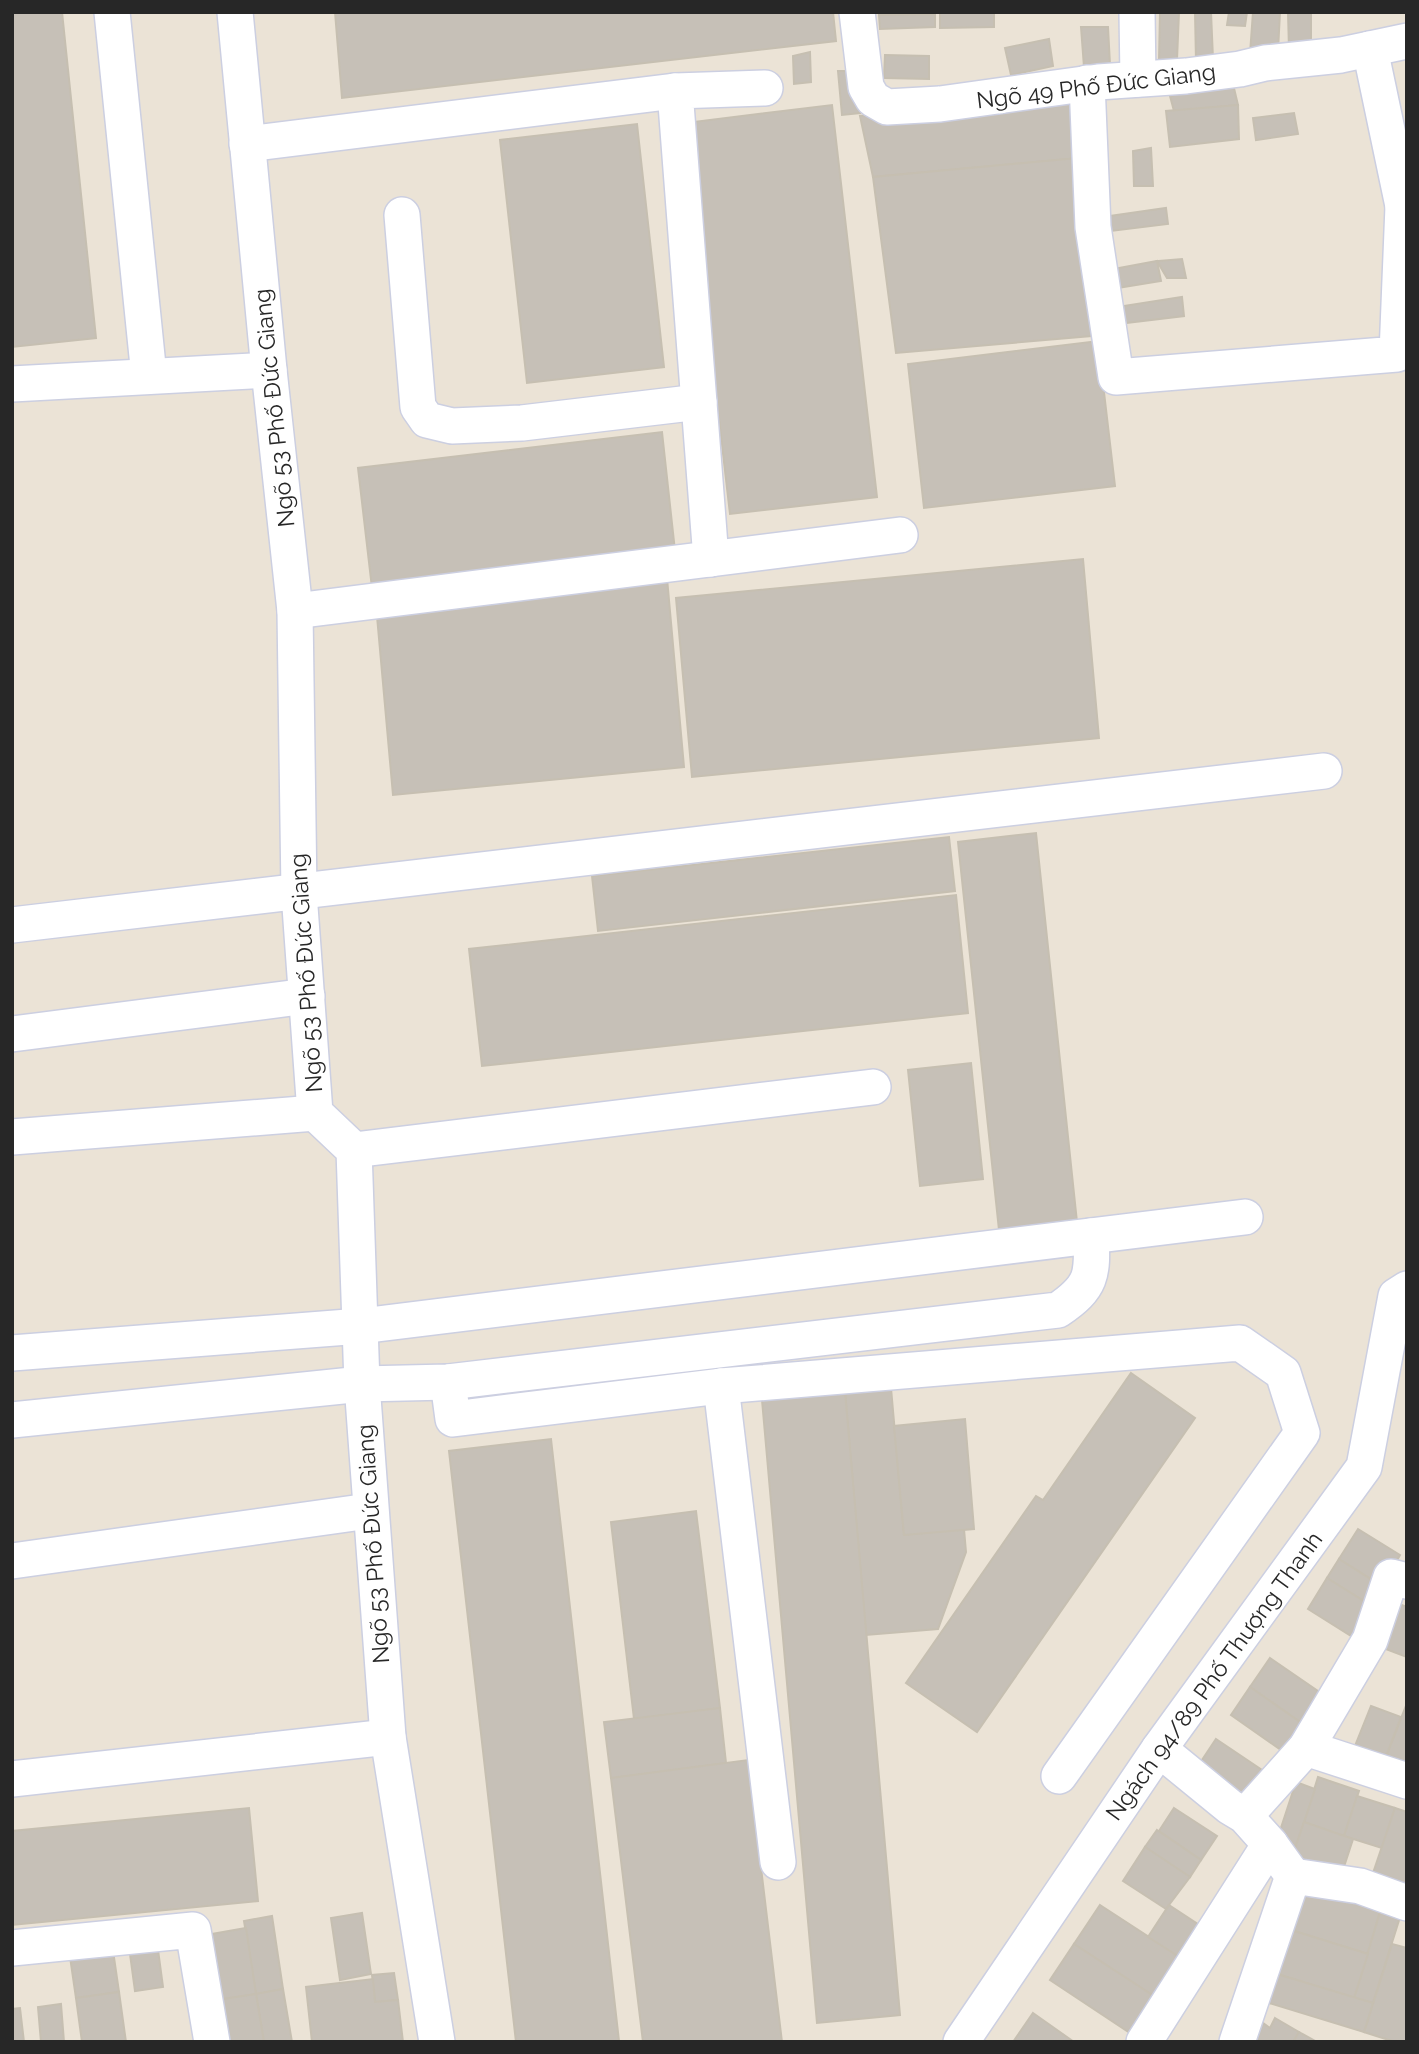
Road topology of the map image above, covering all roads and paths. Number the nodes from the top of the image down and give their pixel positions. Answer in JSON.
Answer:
{"nodes":[{"id":1,"x":112,"y":12,"type":"edge"},
{"id":2,"x":235,"y":12,"type":"edge"},
{"id":3,"x":857,"y":12,"type":"edge"},
{"id":4,"x":1137,"y":12,"type":"edge"},
{"id":5,"x":1407,"y":41,"type":"edge"},
{"id":6,"x":1370,"y":49,"type":"junction"},
{"id":7,"x":1138,"y":79,"type":"junction"},
{"id":8,"x":1087,"y":83,"type":"junction"},
{"id":9,"x":765,"y":88,"type":"dead end"},
{"id":10,"x":675,"y":91,"type":"junction"},
{"id":11,"x":247,"y":144,"type":"junction"},
{"id":12,"x":1405,"y":205,"type":"edge"},
{"id":13,"x":402,"y":215,"type":"dead end"},
{"id":14,"x":269,"y":370,"type":"junction"},
{"id":15,"x":149,"y":376,"type":"junction"},
{"id":16,"x":12,"y":384,"type":"edge"},
{"id":17,"x":699,"y":402,"type":"junction"},
{"id":18,"x":900,"y":535,"type":"dead end"},
{"id":19,"x":711,"y":559,"type":"junction"},
{"id":20,"x":295,"y":611,"type":"junction"},
{"id":21,"x":1324,"y":771,"type":"dead end"},
{"id":22,"x":299,"y":893,"type":"junction"},
{"id":23,"x":12,"y":925,"type":"edge"},
{"id":24,"x":307,"y":996,"type":"junction"},
{"id":25,"x":12,"y":1034,"type":"edge"},
{"id":26,"x":873,"y":1087,"type":"dead end"},
{"id":27,"x":315,"y":1113,"type":"junction"},
{"id":28,"x":12,"y":1138,"type":"edge"},
{"id":29,"x":354,"y":1150,"type":"junction"},
{"id":30,"x":1245,"y":1217,"type":"dead end"},
{"id":31,"x":1091,"y":1236,"type":"junction"},
{"id":32,"x":1407,"y":1289,"type":"edge"},
{"id":33,"x":361,"y":1326,"type":"junction"},
{"id":34,"x":12,"y":1353,"type":"edge"},
{"id":35,"x":448,"y":1382,"type":"junction"},
{"id":36,"x":362,"y":1384,"type":"junction"},
{"id":37,"x":722,"y":1386,"type":"junction"},
{"id":38,"x":12,"y":1420,"type":"edge"},
{"id":39,"x":369,"y":1511,"type":"junction"},
{"id":40,"x":12,"y":1561,"type":"edge"},
{"id":41,"x":1407,"y":1581,"type":"edge"},
{"id":42,"x":387,"y":1737,"type":"junction"},
{"id":43,"x":1306,"y":1748,"type":"junction"},
{"id":44,"x":1159,"y":1749,"type":"junction"},
{"id":45,"x":1059,"y":1776,"type":"dead end"},
{"id":46,"x":12,"y":1779,"type":"edge"},
{"id":47,"x":1407,"y":1781,"type":"edge"},
{"id":48,"x":1245,"y":1816,"type":"junction"},
{"id":49,"x":1270,"y":1844,"type":"junction"},
{"id":50,"x":779,"y":1862,"type":"dead end"},
{"id":51,"x":1293,"y":1876,"type":"junction"},
{"id":52,"x":1407,"y":1903,"type":"edge"},
{"id":53,"x":12,"y":1948,"type":"edge"},
{"id":54,"x":212,"y":2042,"type":"edge"},
{"id":55,"x":438,"y":2042,"type":"edge"},
{"id":56,"x":961,"y":2042,"type":"edge"},
{"id":57,"x":1144,"y":2042,"type":"edge"},
{"id":58,"x":1237,"y":2042,"type":"edge"}],
"edges":[{"from":1,"to":15,"type":"street"},
{"from":2,"to":11,"type":"street","name":"Ngõ 53 Phố Đức Giang"},
{"from":3,"to":8,"type":"street","name":"Ngõ 49 Phố Đức Giang"},
{"from":4,"to":7,"type":"street"},
{"from":5,"to":6,"type":"street","name":"Ngõ 49 Phố Đức Giang"},
{"from":6,"to":7,"type":"street","name":"Ngõ 49 Phố Đức Giang"},
{"from":6,"to":12,"type":"street"},
{"from":7,"to":8,"type":"street","name":"Ngõ 49 Phố Đức Giang"},
{"from":8,"to":12,"type":"street"},
{"from":9,"to":10,"type":"street"},
{"from":10,"to":11,"type":"street"},
{"from":10,"to":17,"type":"street"},
{"from":11,"to":14,"type":"street","name":"Ngõ 53 Phố Đức Giang"},
{"from":13,"to":17,"type":"street"},
{"from":14,"to":15,"type":"street"},
{"from":14,"to":20,"type":"street","name":"Ngõ 53 Phố Đức Giang"},
{"from":15,"to":16,"type":"street"},
{"from":17,"to":19,"type":"street"},
{"from":18,"to":19,"type":"street"},
{"from":19,"to":20,"type":"street"},
{"from":20,"to":22,"type":"street","name":"Ngõ 53 Phố Đức Giang"},
{"from":21,"to":22,"type":"street"},
{"from":22,"to":23,"type":"street"},
{"from":22,"to":24,"type":"street","name":"Ngõ 53 Phố Đức Giang"},
{"from":24,"to":25,"type":"street"},
{"from":24,"to":27,"type":"street","name":"Ngõ 53 Phố Đức Giang"},
{"from":26,"to":29,"type":"street"},
{"from":27,"to":28,"type":"street"},
{"from":27,"to":29,"type":"street","name":"Ngõ 53 Phố Đức Giang"},
{"from":29,"to":33,"type":"street","name":"Ngõ 53 Phố Đức Giang"},
{"from":30,"to":31,"type":"street"},
{"from":31,"to":33,"type":"street"},
{"from":31,"to":35,"type":"street"},
{"from":32,"to":44,"type":"street","name":"Ngách 94/89 Phố Thượng Thanh"},
{"from":33,"to":34,"type":"street"},
{"from":33,"to":36,"type":"street","name":"Ngõ 53 Phố Đức Giang"},
{"from":35,"to":36,"type":"street"},
{"from":35,"to":37,"type":"street"},
{"from":36,"to":38,"type":"street"},
{"from":36,"to":39,"type":"street","name":"Ngõ 53 Phố Đức Giang"},
{"from":37,"to":45,"type":"street"},
{"from":37,"to":50,"type":"street"},
{"from":39,"to":40,"type":"street"},
{"from":39,"to":42,"type":"street","name":"Ngõ 53 Phố Đức Giang"},
{"from":41,"to":43,"type":"street"},
{"from":42,"to":46,"type":"street"},
{"from":42,"to":55,"type":"street","name":"Ngõ 53 Phố Đức Giang"},
{"from":43,"to":47,"type":"street"},
{"from":43,"to":48,"type":"street"},
{"from":44,"to":48,"type":"street"},
{"from":44,"to":56,"type":"street","name":"Ngách 94/89 Phố Thượng Thanh"},
{"from":48,"to":49,"type":"street"},
{"from":49,"to":51,"type":"street"},
{"from":49,"to":57,"type":"street"},
{"from":51,"to":52,"type":"street"},
{"from":51,"to":58,"type":"street"},
{"from":53,"to":54,"type":"street"}]}
